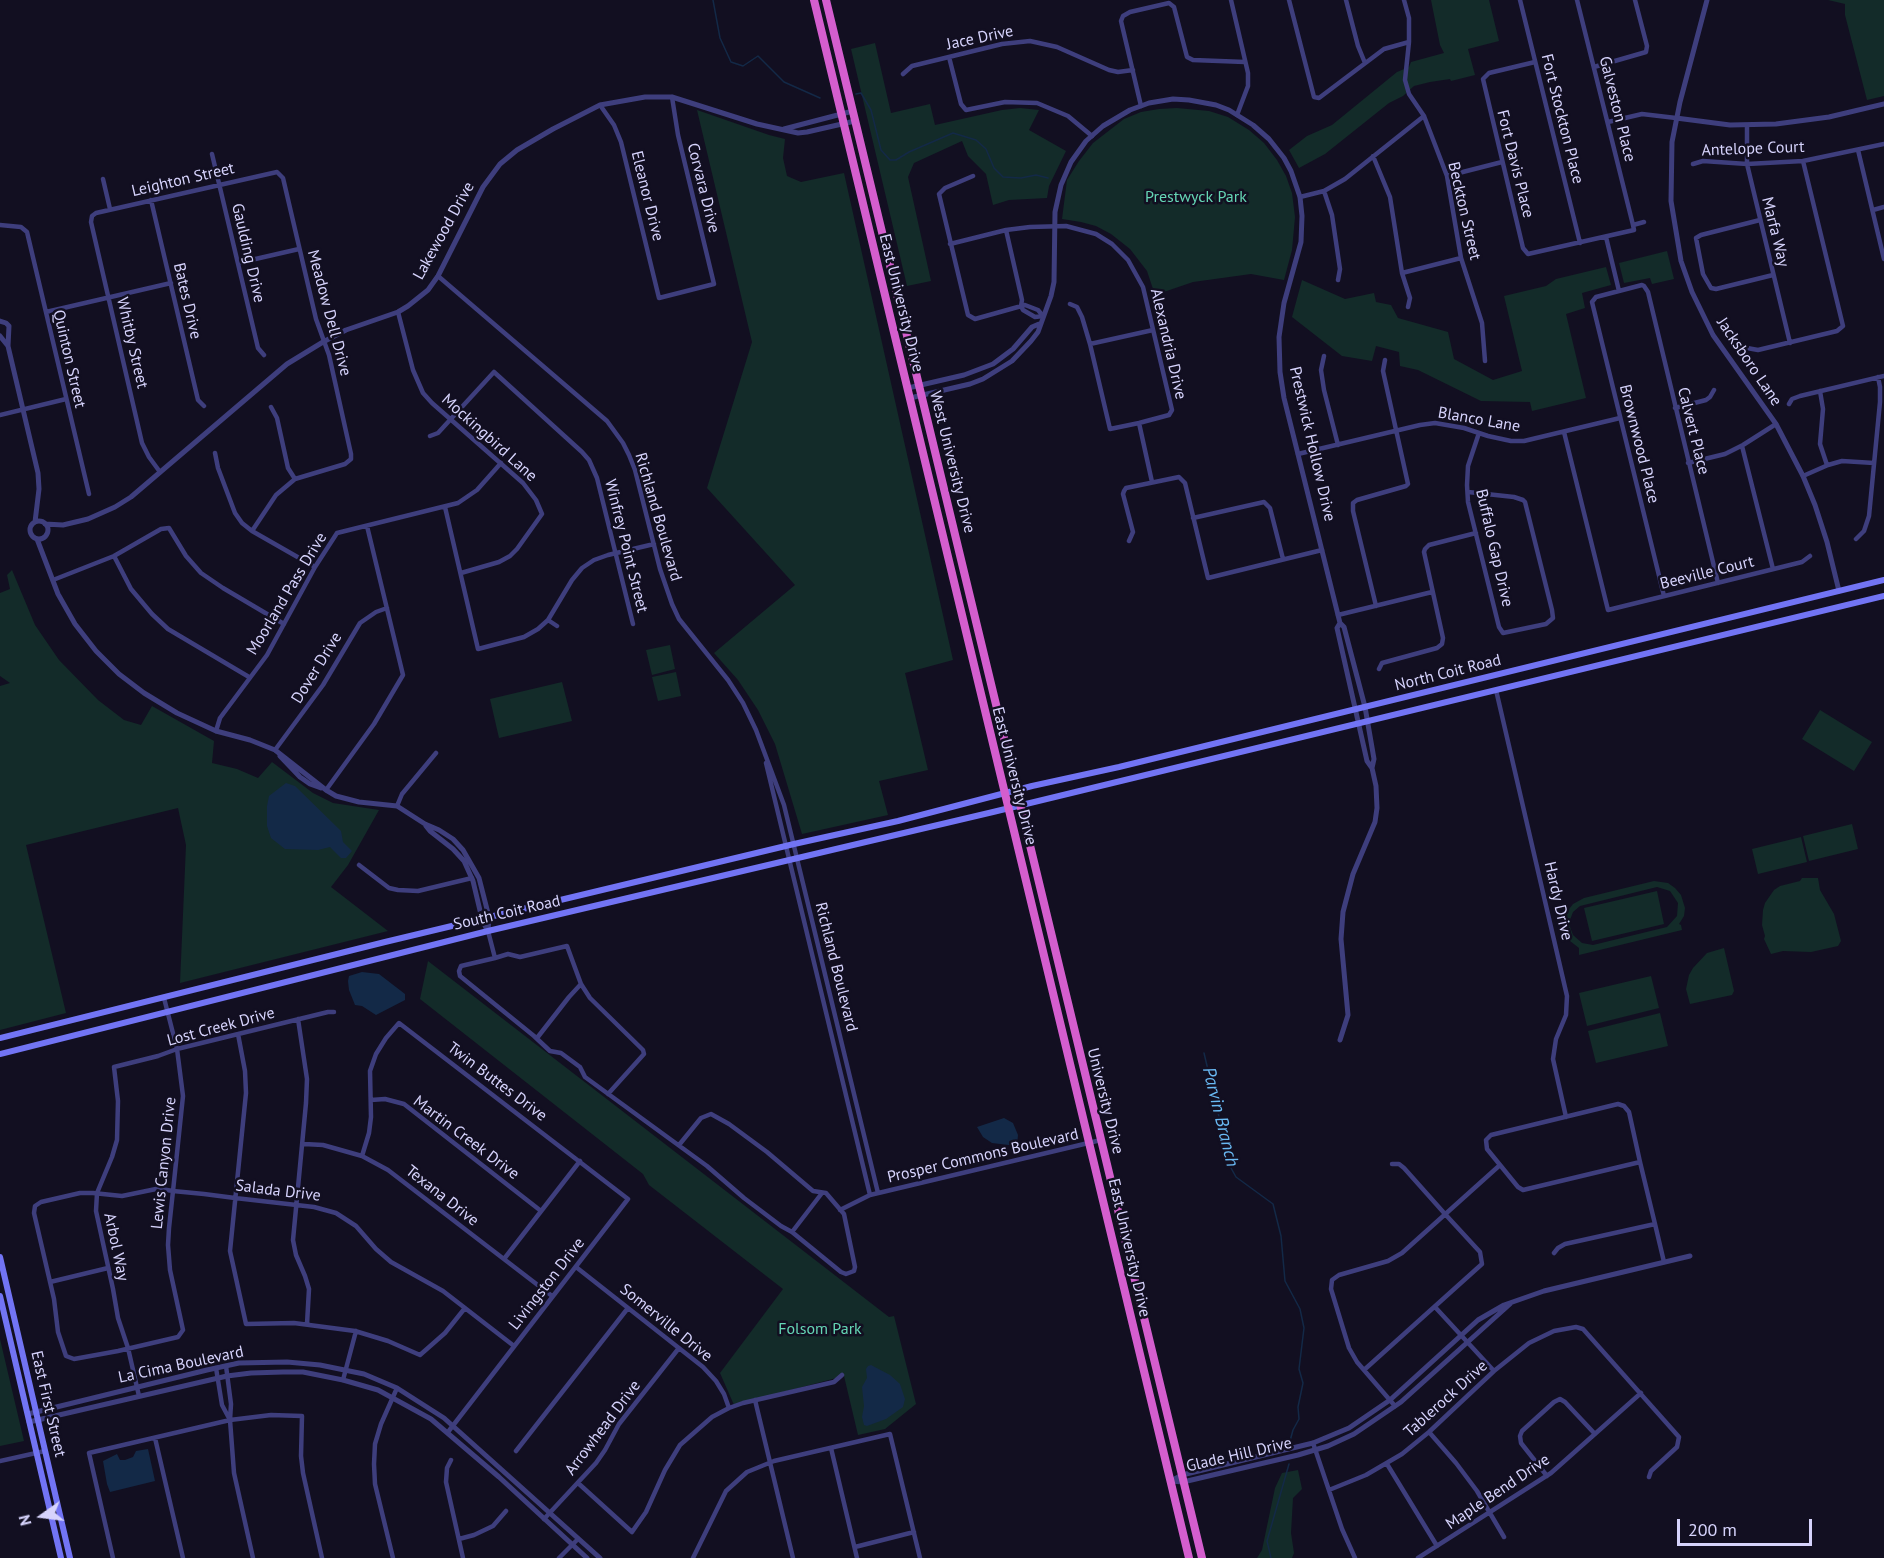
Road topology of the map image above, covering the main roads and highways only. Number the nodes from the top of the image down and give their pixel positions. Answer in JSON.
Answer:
{"nodes":[{"id":1,"x":814,"y":0,"type":"edge"},
{"id":2,"x":826,"y":0,"type":"edge"},
{"id":3,"x":1884,"y":580,"type":"edge"},
{"id":4,"x":1839,"y":591,"type":"junction"},
{"id":5,"x":1884,"y":596,"type":"edge"},
{"id":6,"x":1841,"y":607,"type":"junction"},
{"id":7,"x":1687,"y":628,"type":"junction"},
{"id":8,"x":1677,"y":631,"type":"junction"},
{"id":9,"x":1691,"y":643,"type":"junction"},
{"id":10,"x":1681,"y":645,"type":"junction"},
{"id":11,"x":1492,"y":676,"type":"junction"},
{"id":12,"x":1496,"y":690,"type":"junction"},
{"id":13,"x":1249,"y":735,"type":"junction"},
{"id":14,"x":1253,"y":749,"type":"junction"},
{"id":15,"x":1156,"y":758,"type":"junction"},
{"id":16,"x":1159,"y":771,"type":"junction"},
{"id":17,"x":1017,"y":790,"type":"junction"},
{"id":18,"x":1004,"y":794,"type":"junction"},
{"id":19,"x":1021,"y":805,"type":"junction"},
{"id":20,"x":1008,"y":808,"type":"junction"},
{"id":21,"x":898,"y":821,"type":"junction"},
{"id":22,"x":902,"y":834,"type":"junction"},
{"id":23,"x":690,"y":869,"type":"junction"},
{"id":24,"x":694,"y":883,"type":"junction"},
{"id":25,"x":618,"y":886,"type":"junction"},
{"id":26,"x":621,"y":900,"type":"junction"},
{"id":27,"x":53,"y":1025,"type":"junction"},
{"id":28,"x":0,"y":1038,"type":"edge"},
{"id":29,"x":56,"y":1040,"type":"junction"},
{"id":30,"x":0,"y":1054,"type":"edge"},
{"id":31,"x":0,"y":1257,"type":"edge"},
{"id":32,"x":0,"y":1296,"type":"edge"},
{"id":33,"x":62,"y":1558,"type":"edge"},
{"id":34,"x":70,"y":1558,"type":"edge"},
{"id":35,"x":1189,"y":1558,"type":"edge"},
{"id":36,"x":1202,"y":1558,"type":"edge"}],
"edges":[{"from":1,"to":18,"type":"highway","name":"East University Drive"},
{"from":2,"to":17,"type":"highway","name":"West University Drive"},
{"from":3,"to":4,"type":"main road","name":"North Coit Road"},
{"from":4,"to":6,"type":"main road"},
{"from":4,"to":7,"type":"main road","name":"North Coit Road"},
{"from":5,"to":6,"type":"main road","name":"North Coit Road"},
{"from":6,"to":9,"type":"main road","name":"North Coit Road"},
{"from":7,"to":8,"type":"main road","name":"North Coit Road"},
{"from":7,"to":9,"type":"main road"},
{"from":8,"to":10,"type":"main road"},
{"from":8,"to":11,"type":"main road","name":"North Coit Road"},
{"from":9,"to":10,"type":"main road","name":"North Coit Road"},
{"from":10,"to":12,"type":"main road","name":"North Coit Road"},
{"from":11,"to":12,"type":"main road"},
{"from":11,"to":13,"type":"main road","name":"North Coit Road"},
{"from":12,"to":14,"type":"main road","name":"North Coit Road"},
{"from":13,"to":14,"type":"main road"},
{"from":13,"to":15,"type":"main road","name":"North Coit Road"},
{"from":14,"to":16,"type":"main road","name":"North Coit Road"},
{"from":15,"to":16,"type":"main road"},
{"from":15,"to":17,"type":"main road","name":"North Coit Road"},
{"from":16,"to":19,"type":"main road","name":"North Coit Road"},
{"from":17,"to":18,"type":"main road","name":"South Coit Road"},
{"from":17,"to":19,"type":"highway","name":"University Drive"},
{"from":18,"to":20,"type":"highway","name":"East University Drive"},
{"from":18,"to":21,"type":"main road","name":"South Coit Road"},
{"from":19,"to":20,"type":"main road","name":"South Coit Road"},
{"from":19,"to":36,"type":"highway","name":"University Drive"},
{"from":20,"to":22,"type":"main road","name":"South Coit Road"},
{"from":20,"to":35,"type":"highway","name":"East University Drive"},
{"from":21,"to":22,"type":"main road"},
{"from":21,"to":23,"type":"main road","name":"South Coit Road"},
{"from":22,"to":24,"type":"main road","name":"South Coit Road"},
{"from":23,"to":24,"type":"main road"},
{"from":23,"to":25,"type":"main road","name":"South Coit Road"},
{"from":24,"to":26,"type":"main road","name":"South Coit Road"},
{"from":25,"to":26,"type":"main road"},
{"from":25,"to":27,"type":"main road","name":"South Coit Road"},
{"from":26,"to":29,"type":"main road","name":"South Coit Road"},
{"from":27,"to":28,"type":"main road","name":"South Coit Road"},
{"from":27,"to":29,"type":"main road"},
{"from":29,"to":30,"type":"main road","name":"South Coit Road"},
{"from":31,"to":34,"type":"main road","name":"East First Street"},
{"from":32,"to":33,"type":"main road","name":"East First Street"}]}
